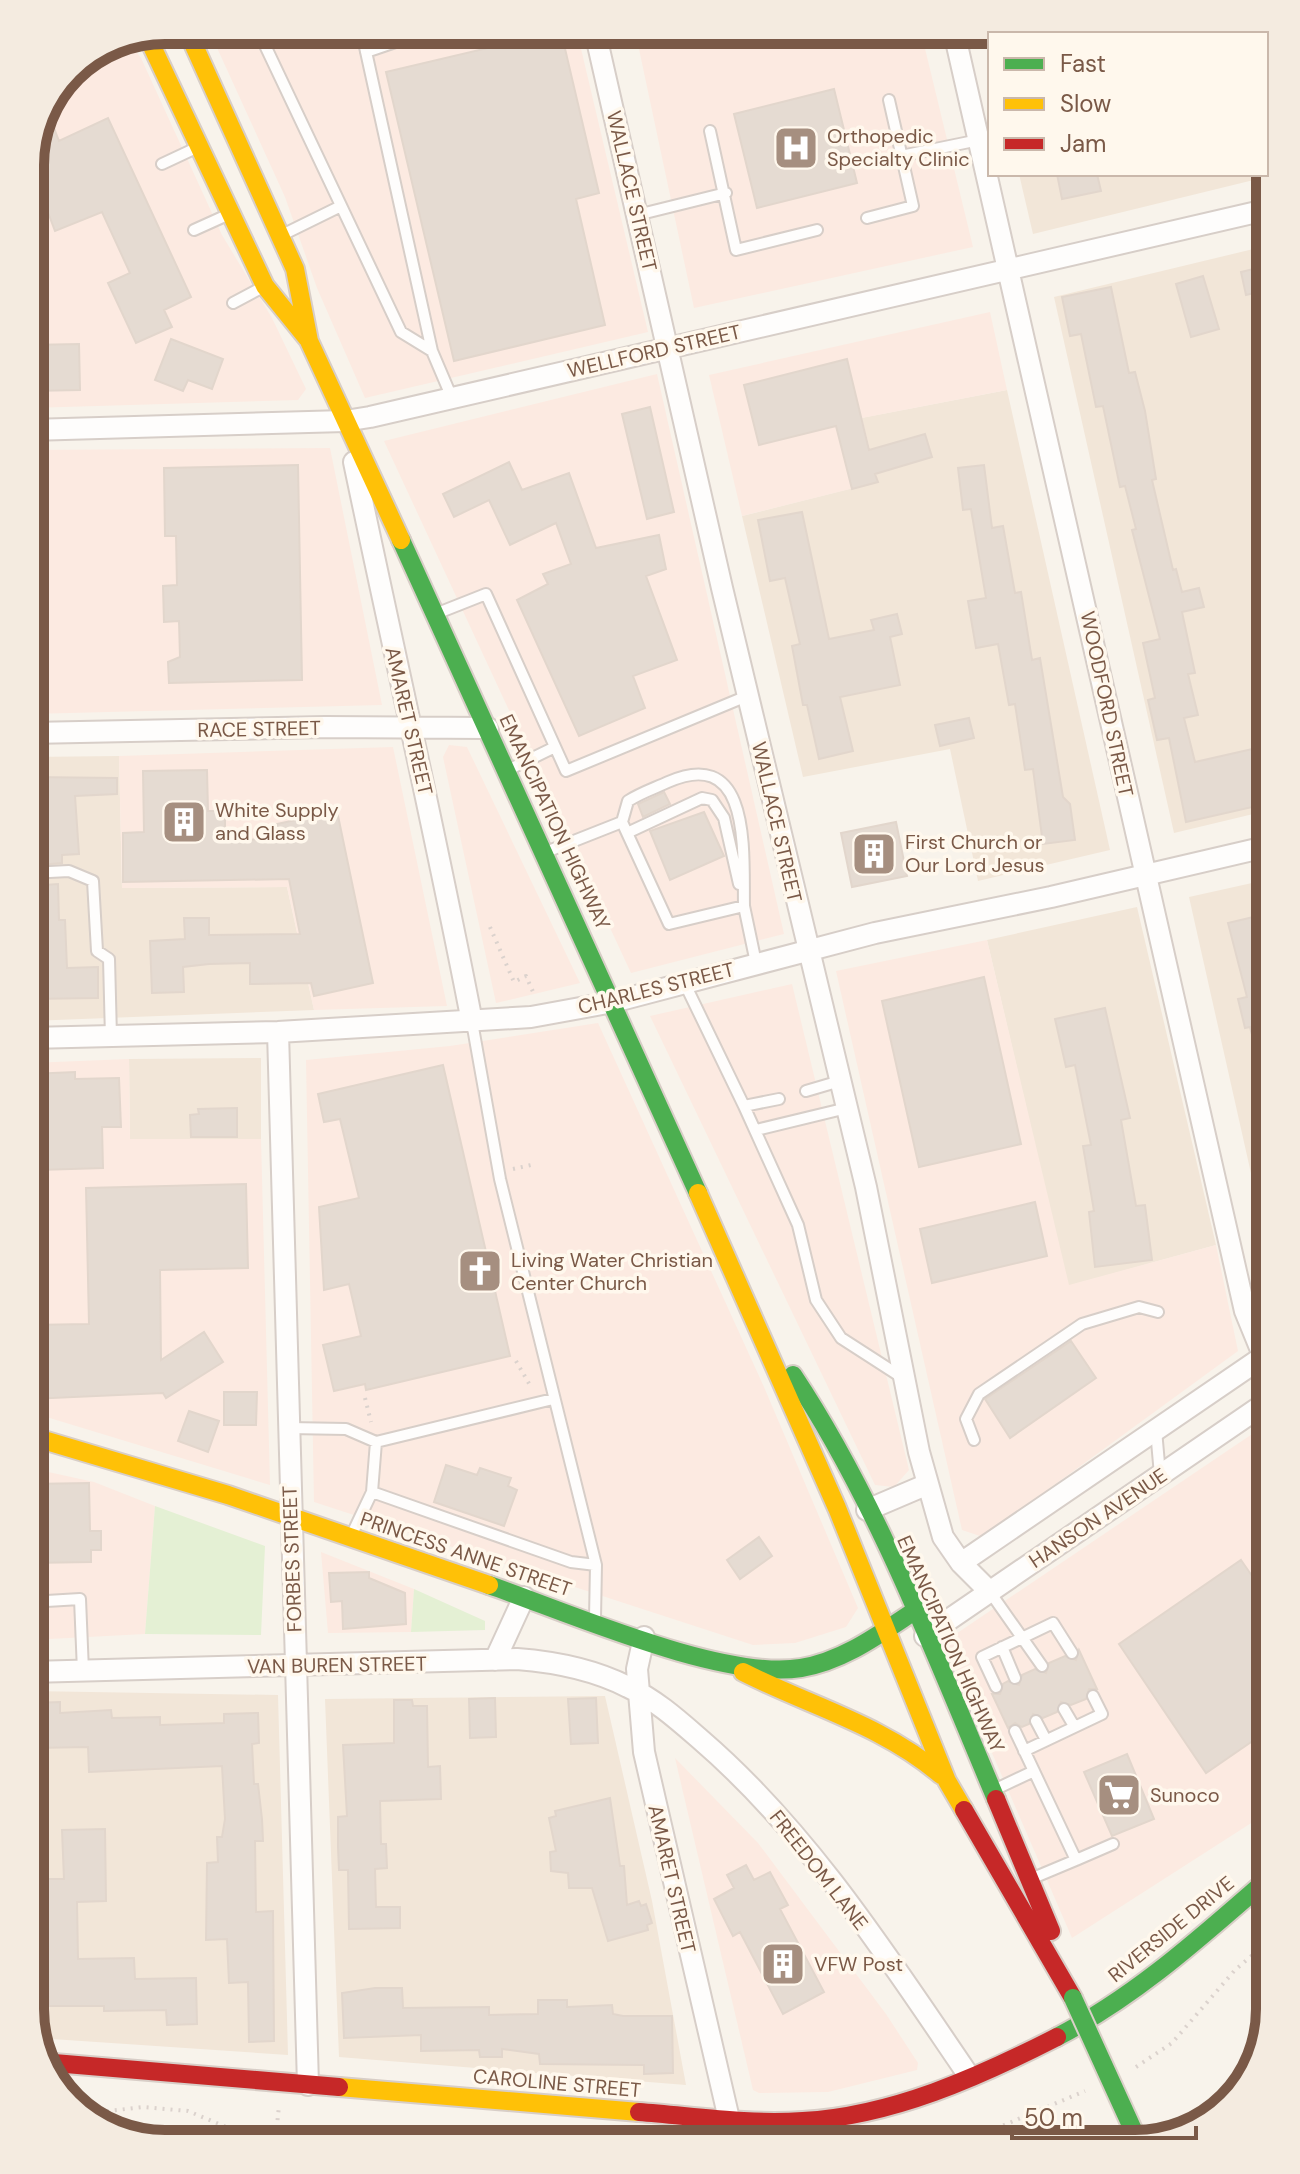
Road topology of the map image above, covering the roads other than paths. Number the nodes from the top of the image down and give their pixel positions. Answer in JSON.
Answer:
{"nodes":[{"id":1,"x":193,"y":44,"type":"edge"},
{"id":2,"x":264,"y":44,"type":"edge"},
{"id":3,"x":364,"y":44,"type":"edge"},
{"id":4,"x":389,"y":44,"type":"edge"},
{"id":5,"x":598,"y":44,"type":"edge"},
{"id":6,"x":957,"y":44,"type":"edge"},
{"id":7,"x":151,"y":45,"type":"edge"},
{"id":8,"x":366,"y":52,"type":"junction"},
{"id":9,"x":889,"y":100,"type":"dead end"},
{"id":10,"x":710,"y":131,"type":"dead end"},
{"id":11,"x":979,"y":140,"type":"junction"},
{"id":12,"x":200,"y":147,"type":"junction"},
{"id":13,"x":901,"y":156,"type":"junction"},
{"id":14,"x":162,"y":164,"type":"dead end"},
{"id":15,"x":726,"y":193,"type":"junction"},
{"id":16,"x":341,"y":206,"type":"junction"},
{"id":17,"x":1256,"y":212,"type":"edge"},
{"id":18,"x":231,"y":213,"type":"junction"},
{"id":19,"x":637,"y":215,"type":"junction"},
{"id":20,"x":867,"y":218,"type":"dead end"},
{"id":21,"x":194,"y":230,"type":"dead end"},
{"id":22,"x":817,"y":230,"type":"dead end"},
{"id":23,"x":282,"y":235,"type":"junction"},
{"id":24,"x":1009,"y":270,"type":"junction"},
{"id":25,"x":265,"y":286,"type":"junction"},
{"id":26,"x":233,"y":303,"type":"dead end"},
{"id":27,"x":309,"y":341,"type":"junction"},
{"id":28,"x":667,"y":347,"type":"junction"},
{"id":29,"x":432,"y":351,"type":"junction"},
{"id":30,"x":452,"y":398,"type":"junction"},
{"id":31,"x":345,"y":421,"type":"junction"},
{"id":32,"x":44,"y":430,"type":"edge"},
{"id":33,"x":435,"y":614,"type":"junction"},
{"id":34,"x":747,"y":696,"type":"junction"},
{"id":35,"x":409,"y":728,"type":"junction"},
{"id":36,"x":488,"y":728,"type":"junction"},
{"id":37,"x":44,"y":733,"type":"edge"},
{"id":38,"x":555,"y":747,"type":"junction"},
{"id":39,"x":507,"y":771,"type":"junction"},
{"id":40,"x":622,"y":822,"type":"junction"},
{"id":41,"x":627,"y":833,"type":"junction"},
{"id":42,"x":1256,"y":849,"type":"edge"},
{"id":43,"x":544,"y":852,"type":"junction"},
{"id":44,"x":44,"y":872,"type":"edge"},
{"id":45,"x":1145,"y":876,"type":"junction"},
{"id":46,"x":744,"y":906,"type":"junction"},
{"id":47,"x":808,"y":950,"type":"junction"},
{"id":48,"x":756,"y":963,"type":"junction"},
{"id":49,"x":684,"y":982,"type":"junction"},
{"id":50,"x":613,"y":1002,"type":"junction"},
{"id":51,"x":472,"y":1022,"type":"junction"},
{"id":52,"x":278,"y":1032,"type":"junction"},
{"id":53,"x":111,"y":1037,"type":"junction"},
{"id":54,"x":44,"y":1038,"type":"edge"},
{"id":55,"x":840,"y":1081,"type":"junction"},
{"id":56,"x":806,"y":1091,"type":"dead end"},
{"id":57,"x":779,"y":1099,"type":"dead end"},
{"id":58,"x":744,"y":1106,"type":"junction"},
{"id":59,"x":847,"y":1108,"type":"junction"},
{"id":60,"x":756,"y":1130,"type":"junction"},
{"id":61,"x":1158,"y":1312,"type":"dead end"},
{"id":62,"x":754,"y":1324,"type":"junction"},
{"id":63,"x":1256,"y":1336,"type":"edge"},
{"id":64,"x":1256,"y":1368,"type":"edge"},
{"id":65,"x":904,"y":1379,"type":"junction"},
{"id":66,"x":553,"y":1399,"type":"junction"},
{"id":67,"x":1256,"y":1410,"type":"edge"},
{"id":68,"x":289,"y":1428,"type":"junction"},
{"id":69,"x":1156,"y":1430,"type":"junction"},
{"id":70,"x":44,"y":1440,"type":"edge"},
{"id":71,"x":974,"y":1440,"type":"dead end"},
{"id":72,"x":376,"y":1442,"type":"junction"},
{"id":73,"x":1160,"y":1475,"type":"junction"},
{"id":74,"x":928,"y":1484,"type":"junction"},
{"id":75,"x":372,"y":1492,"type":"junction"},
{"id":76,"x":867,"y":1510,"type":"junction"},
{"id":77,"x":291,"y":1517,"type":"junction"},
{"id":78,"x":350,"y":1537,"type":"junction"},
{"id":79,"x":961,"y":1563,"type":"junction"},
{"id":80,"x":596,"y":1565,"type":"junction"},
{"id":81,"x":990,"y":1592,"type":"junction"},
{"id":82,"x":524,"y":1597,"type":"junction"},
{"id":83,"x":44,"y":1601,"type":"edge"},
{"id":84,"x":916,"y":1610,"type":"junction"},
{"id":85,"x":595,"y":1621,"type":"junction"},
{"id":86,"x":886,"y":1630,"type":"junction"},
{"id":87,"x":925,"y":1636,"type":"junction"},
{"id":88,"x":644,"y":1637,"type":"junction"},
{"id":89,"x":1021,"y":1637,"type":"junction"},
{"id":90,"x":1002,"y":1647,"type":"junction"},
{"id":91,"x":1072,"y":1653,"type":"dead end"},
{"id":92,"x":495,"y":1660,"type":"junction"},
{"id":93,"x":722,"y":1661,"type":"junction"},
{"id":94,"x":296,"y":1665,"type":"junction"},
{"id":95,"x":1042,"y":1666,"type":"dead end"},
{"id":96,"x":83,"y":1671,"type":"junction"},
{"id":97,"x":44,"y":1672,"type":"edge"},
{"id":98,"x":1015,"y":1678,"type":"dead end"},
{"id":99,"x":996,"y":1687,"type":"dead end"},
{"id":100,"x":639,"y":1692,"type":"junction"},
{"id":101,"x":1093,"y":1696,"type":"dead end"},
{"id":102,"x":1064,"y":1709,"type":"dead end"},
{"id":103,"x":1036,"y":1721,"type":"dead end"},
{"id":104,"x":1074,"y":1726,"type":"junction"},
{"id":105,"x":1015,"y":1731,"type":"dead end"},
{"id":106,"x":1046,"y":1740,"type":"junction"},
{"id":107,"x":1024,"y":1751,"type":"junction"},
{"id":108,"x":1034,"y":1771,"type":"junction"},
{"id":109,"x":947,"y":1781,"type":"junction"},
{"id":110,"x":992,"y":1791,"type":"junction"},
{"id":111,"x":1113,"y":1844,"type":"dead end"},
{"id":112,"x":1076,"y":1860,"type":"junction"},
{"id":113,"x":1032,"y":1879,"type":"junction"},
{"id":114,"x":1256,"y":1889,"type":"edge"},
{"id":115,"x":1073,"y":1998,"type":"junction"},
{"id":116,"x":1056,"y":2038,"type":"joint"},
{"id":117,"x":57,"y":2063,"type":"edge"},
{"id":118,"x":969,"y":2076,"type":"junction"},
{"id":119,"x":308,"y":2085,"type":"junction"},
{"id":120,"x":729,"y":2119,"type":"junction"},
{"id":121,"x":1133,"y":2130,"type":"edge"}],
"edges":[{"from":1,"to":23,"type":"main road","name":"EMANCIPATION HIGHWAY"},
{"from":2,"to":16,"type":"lane"},
{"from":3,"to":8,"type":"lane"},
{"from":4,"to":8,"type":"lane"},
{"from":5,"to":19,"type":"street","name":"WALLACE STREET"},
{"from":6,"to":11,"type":"street","name":"WOODFORD STREET"},
{"from":7,"to":12,"type":"main road","name":"EMANCIPATION HIGHWAY"},
{"from":8,"to":29,"type":"lane"},
{"from":9,"to":13,"type":"lane"},
{"from":10,"to":15,"type":"lane"},
{"from":11,"to":13,"type":"lane"},
{"from":11,"to":24,"type":"street","name":"WOODFORD STREET"},
{"from":12,"to":14,"type":"lane"},
{"from":12,"to":18,"type":"main road","name":"EMANCIPATION HIGHWAY"},
{"from":13,"to":20,"type":"lane"},
{"from":15,"to":19,"type":"lane"},
{"from":15,"to":22,"type":"lane"},
{"from":16,"to":23,"type":"lane"},
{"from":16,"to":29,"type":"lane"},
{"from":17,"to":24,"type":"street","name":"WELLFORD STREET"},
{"from":18,"to":21,"type":"lane"},
{"from":18,"to":25,"type":"main road","name":"EMANCIPATION HIGHWAY"},
{"from":19,"to":28,"type":"street","name":"WALLACE STREET"},
{"from":23,"to":27,"type":"main road","name":"EMANCIPATION HIGHWAY"},
{"from":24,"to":28,"type":"street","name":"WELLFORD STREET"},
{"from":24,"to":45,"type":"street","name":"WOODFORD STREET"},
{"from":25,"to":26,"type":"lane"},
{"from":25,"to":27,"type":"main road","name":"EMANCIPATION HIGHWAY"},
{"from":27,"to":31,"type":"main road","name":"EMANCIPATION HIGHWAY"},
{"from":28,"to":30,"type":"street","name":"WELLFORD STREET"},
{"from":28,"to":34,"type":"street","name":"WALLACE STREET"},
{"from":29,"to":30,"type":"lane"},
{"from":30,"to":31,"type":"street","name":"WELLFORD STREET"},
{"from":31,"to":32,"type":"street","name":"WELLFORD STREET"},
{"from":31,"to":33,"type":"main road","name":"EMANCIPATION HIGHWAY"},
{"from":31,"to":35,"type":"street","name":"AMARET STREET"},
{"from":33,"to":36,"type":"main road","name":"EMANCIPATION HIGHWAY"},
{"from":33,"to":38,"type":"lane"},
{"from":34,"to":38,"type":"lane"},
{"from":34,"to":47,"type":"street","name":"WALLACE STREET"},
{"from":35,"to":36,"type":"street","name":"RACE STREET"},
{"from":35,"to":37,"type":"street","name":"RACE STREET"},
{"from":35,"to":51,"type":"street","name":"AMARET STREET"},
{"from":36,"to":39,"type":"main road","name":"EMANCIPATION HIGHWAY"},
{"from":38,"to":39,"type":"lane"},
{"from":39,"to":43,"type":"main road","name":"EMANCIPATION HIGHWAY"},
{"from":40,"to":41,"type":"lane"},
{"from":40,"to":43,"type":"lane"},
{"from":40,"to":46,"type":"lane"},
{"from":41,"to":46,"type":"lane"},
{"from":41,"to":46,"type":"lane"},
{"from":42,"to":45,"type":"street","name":"CHARLES STREET"},
{"from":43,"to":50,"type":"main road","name":"EMANCIPATION HIGHWAY"},
{"from":44,"to":53,"type":"lane"},
{"from":45,"to":47,"type":"street","name":"CHARLES STREET"},
{"from":45,"to":63,"type":"street","name":"WOODFORD STREET"},
{"from":46,"to":48,"type":"lane"},
{"from":47,"to":48,"type":"street","name":"CHARLES STREET"},
{"from":47,"to":55,"type":"street","name":"WALLACE STREET"},
{"from":48,"to":49,"type":"street","name":"CHARLES STREET"},
{"from":49,"to":50,"type":"street","name":"CHARLES STREET"},
{"from":49,"to":58,"type":"lane"},
{"from":50,"to":51,"type":"street","name":"CHARLES STREET"},
{"from":50,"to":62,"type":"main road","name":"EMANCIPATION HIGHWAY"},
{"from":51,"to":52,"type":"street","name":"CHARLES STREET"},
{"from":51,"to":66,"type":"lane"},
{"from":52,"to":53,"type":"street","name":"CHARLES STREET"},
{"from":52,"to":68,"type":"street","name":"FORBES STREET"},
{"from":53,"to":54,"type":"street","name":"CHARLES STREET"},
{"from":55,"to":56,"type":"lane"},
{"from":55,"to":59,"type":"street","name":"WALLACE STREET"},
{"from":57,"to":58,"type":"lane"},
{"from":58,"to":60,"type":"lane"},
{"from":59,"to":60,"type":"lane"},
{"from":59,"to":65,"type":"street","name":"WALLACE STREET"},
{"from":60,"to":65,"type":"lane"},
{"from":61,"to":71,"type":"lane"},
{"from":62,"to":76,"type":"main road","name":"EMANCIPATION HIGHWAY"},
{"from":62,"to":86,"type":"main road","name":"EMANCIPATION HIGHWAY"},
{"from":64,"to":69,"type":"street","name":"HANSON AVENUE"},
{"from":65,"to":74,"type":"street","name":"WALLACE STREET"},
{"from":66,"to":72,"type":"lane"},
{"from":66,"to":80,"type":"lane"},
{"from":67,"to":73,"type":"street","name":"HANSON AVENUE"},
{"from":68,"to":72,"type":"lane"},
{"from":68,"to":77,"type":"street","name":"FORBES STREET"},
{"from":69,"to":73,"type":"lane"},
{"from":69,"to":79,"type":"street","name":"HANSON AVENUE"},
{"from":70,"to":77,"type":"main road","name":"PRINCESS ANNE STREET"},
{"from":72,"to":75,"type":"lane"},
{"from":73,"to":81,"type":"street","name":"HANSON AVENUE"},
{"from":74,"to":76,"type":"street"},
{"from":74,"to":79,"type":"street","name":"WALLACE STREET"},
{"from":75,"to":78,"type":"lane"},
{"from":75,"to":80,"type":"lane"},
{"from":76,"to":84,"type":"main road","name":"EMANCIPATION HIGHWAY"},
{"from":77,"to":78,"type":"main road","name":"PRINCESS ANNE STREET"},
{"from":77,"to":94,"type":"street","name":"FORBES STREET"},
{"from":78,"to":82,"type":"main road","name":"PRINCESS ANNE STREET"},
{"from":79,"to":81,"type":"street","name":"WALLACE STREET"},
{"from":80,"to":85,"type":"lane"},
{"from":81,"to":87,"type":"street","name":"HANSON AVENUE"},
{"from":81,"to":89,"type":"lane"},
{"from":82,"to":85,"type":"main road","name":"PRINCESS ANNE STREET"},
{"from":82,"to":92,"type":"street"},
{"from":83,"to":96,"type":"lane"},
{"from":84,"to":86,"type":"main road"},
{"from":84,"to":87,"type":"main road","name":"EMANCIPATION HIGHWAY"},
{"from":85,"to":88,"type":"main road","name":"PRINCESS ANNE STREET"},
{"from":86,"to":93,"type":"main road","name":"PRINCESS ANNE STREET"},
{"from":86,"to":109,"type":"main road","name":"EMANCIPATION HIGHWAY"},
{"from":87,"to":110,"type":"main road","name":"EMANCIPATION HIGHWAY"},
{"from":88,"to":93,"type":"main road","name":"PRINCESS ANNE STREET"},
{"from":88,"to":100,"type":"street","name":"AMARET STREET"},
{"from":89,"to":90,"type":"lane"},
{"from":89,"to":91,"type":"lane"},
{"from":89,"to":95,"type":"lane"},
{"from":90,"to":98,"type":"lane"},
{"from":90,"to":99,"type":"lane"},
{"from":92,"to":94,"type":"street","name":"VAN BUREN STREET"},
{"from":92,"to":100,"type":"street","name":"VAN BUREN STREET"},
{"from":93,"to":109,"type":"main road"},
{"from":94,"to":96,"type":"street","name":"VAN BUREN STREET"},
{"from":94,"to":119,"type":"street","name":"FORBES STREET"},
{"from":96,"to":97,"type":"street","name":"VAN BUREN STREET"},
{"from":100,"to":118,"type":"street","name":"FREEDOM LANE"},
{"from":100,"to":120,"type":"street","name":"AMARET STREET"},
{"from":101,"to":104,"type":"lane"},
{"from":102,"to":104,"type":"lane"},
{"from":103,"to":106,"type":"lane"},
{"from":104,"to":106,"type":"lane"},
{"from":105,"to":107,"type":"lane"},
{"from":106,"to":107,"type":"lane"},
{"from":107,"to":108,"type":"lane"},
{"from":108,"to":110,"type":"lane"},
{"from":108,"to":112,"type":"lane"},
{"from":109,"to":115,"type":"main road","name":"EMANCIPATION HIGHWAY"},
{"from":110,"to":113,"type":"main road","name":"EMANCIPATION HIGHWAY"},
{"from":111,"to":112,"type":"lane"},
{"from":112,"to":113,"type":"lane"},
{"from":113,"to":115,"type":"main road","name":"EMANCIPATION HIGHWAY"},
{"from":114,"to":116,"type":"main road","name":"RIVERSIDE DRIVE"},
{"from":115,"to":121,"type":"main road","name":"EMANCIPATION HIGHWAY","bridge":true},
{"from":116,"to":118,"type":"main road","name":"CAROLINE STREET"},
{"from":117,"to":119,"type":"main road","name":"CAROLINE STREET"},
{"from":118,"to":120,"type":"main road","name":"CAROLINE STREET"},
{"from":119,"to":120,"type":"main road","name":"CAROLINE STREET"}]}
